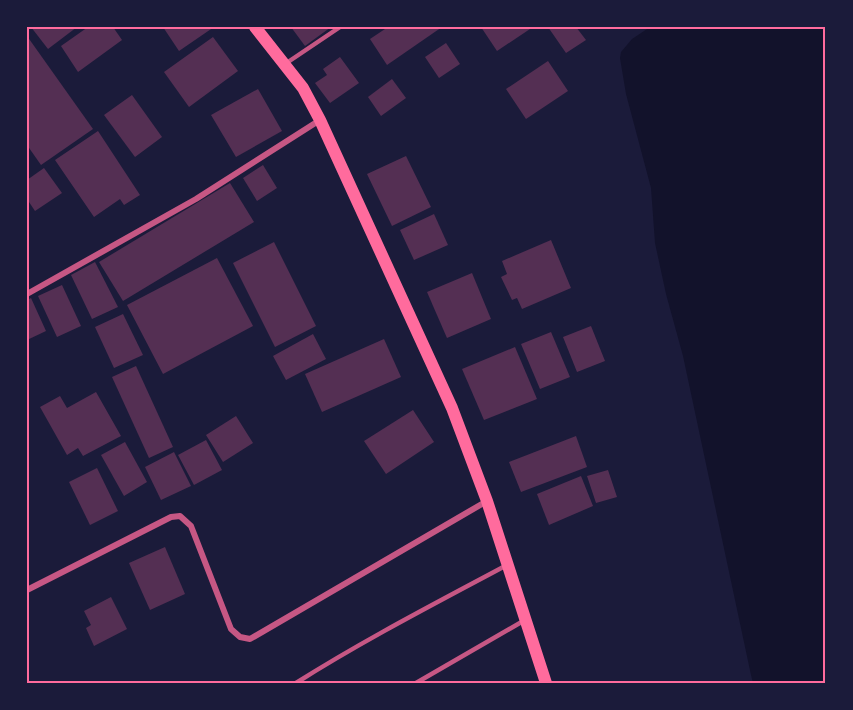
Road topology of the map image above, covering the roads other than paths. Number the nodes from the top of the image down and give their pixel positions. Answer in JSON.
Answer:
{"nodes":[{"id":1,"x":255,"y":27,"type":"edge"},
{"id":2,"x":340,"y":27,"type":"edge"},
{"id":3,"x":285,"y":64,"type":"junction"},
{"id":4,"x":320,"y":120,"type":"junction"},
{"id":5,"x":27,"y":294,"type":"edge"},
{"id":6,"x":487,"y":501,"type":"junction"},
{"id":7,"x":507,"y":565,"type":"junction"},
{"id":8,"x":27,"y":590,"type":"edge"},
{"id":9,"x":525,"y":620,"type":"junction"},
{"id":10,"x":296,"y":683,"type":"edge"},
{"id":11,"x":416,"y":683,"type":"edge"},
{"id":12,"x":546,"y":683,"type":"edge"}],
"edges":[{"from":1,"to":3,"type":"main road"},
{"from":2,"to":3,"type":"lane"},
{"from":3,"to":4,"type":"main road"},
{"from":4,"to":5,"type":"street"},
{"from":4,"to":6,"type":"main road"},
{"from":6,"to":7,"type":"main road"},
{"from":6,"to":8,"type":"street"},
{"from":7,"to":9,"type":"main road"},
{"from":7,"to":10,"type":"lane"},
{"from":9,"to":11,"type":"lane"},
{"from":9,"to":12,"type":"main road"}]}
